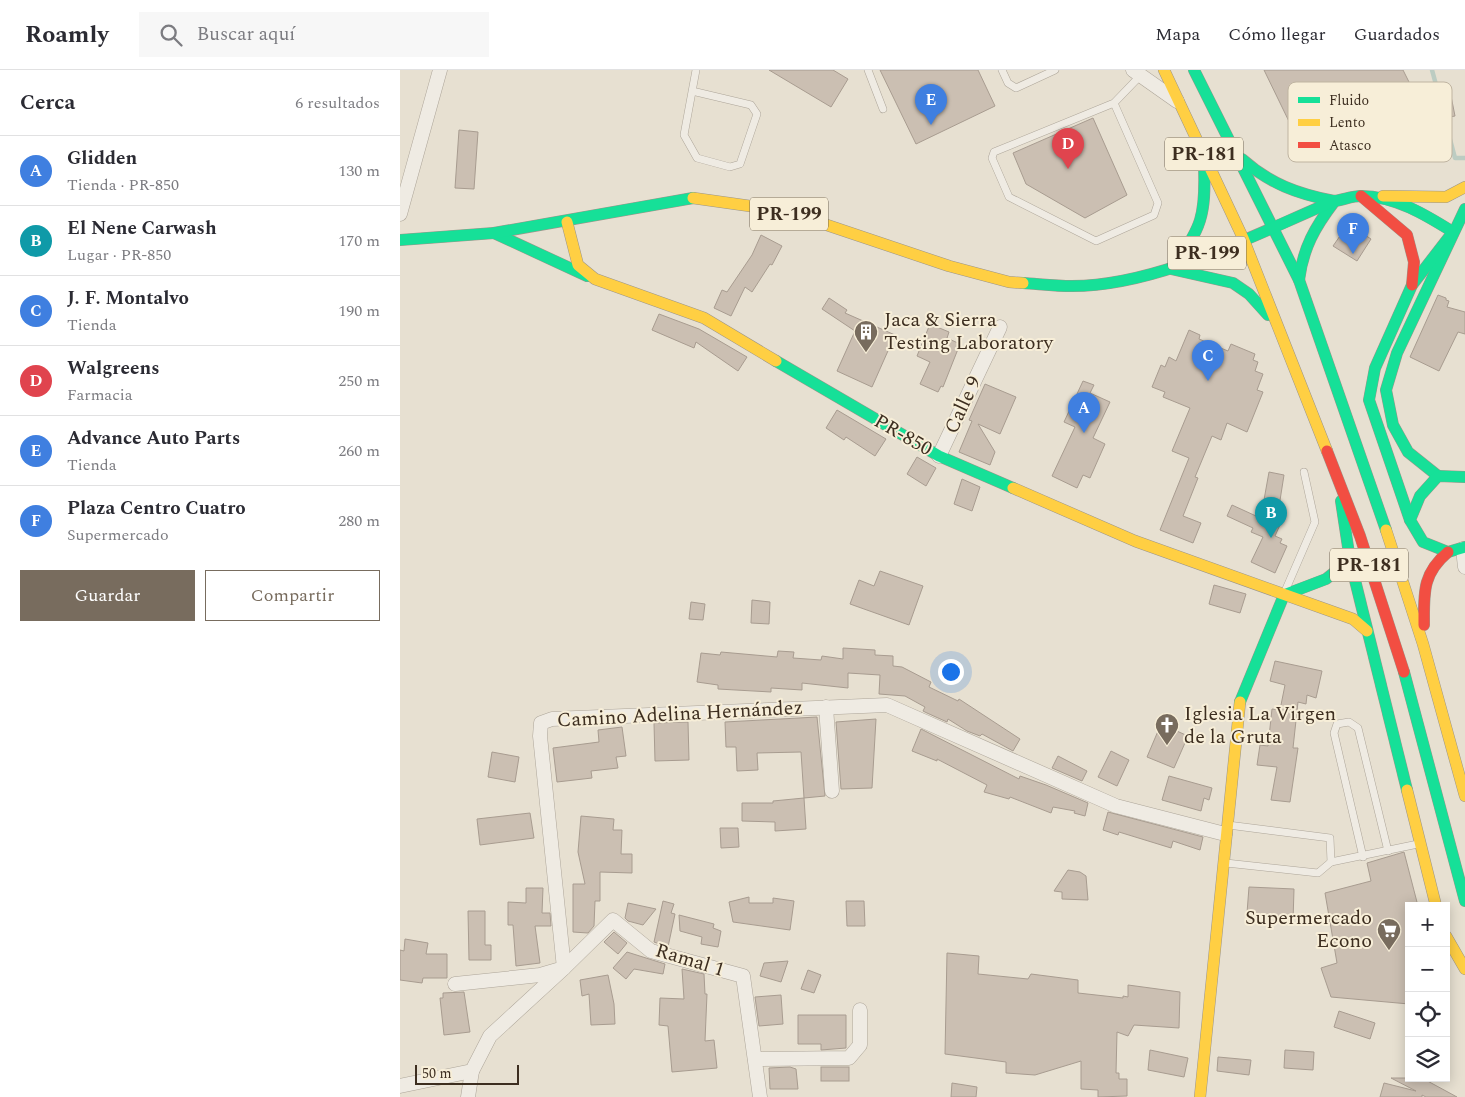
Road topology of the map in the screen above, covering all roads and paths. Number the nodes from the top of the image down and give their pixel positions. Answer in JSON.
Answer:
{"nodes":[{"id":1,"x":440,"y":70,"type":"edge"},
{"id":2,"x":696,"y":70,"type":"edge"},
{"id":3,"x":868,"y":70,"type":"edge"},
{"id":4,"x":1002,"y":70,"type":"edge"},
{"id":5,"x":1055,"y":70,"type":"edge"},
{"id":6,"x":1164,"y":70,"type":"edge"},
{"id":7,"x":1194,"y":70,"type":"edge"},
{"id":8,"x":1136,"y":73,"type":"edge"},
{"id":9,"x":692,"y":91,"type":"junction"},
{"id":10,"x":1114,"y":103,"type":"junction"},
{"id":11,"x":1181,"y":104,"type":"junction"},
{"id":12,"x":883,"y":109,"type":"dead end"},
{"id":13,"x":1232,"y":148,"type":"junction"},
{"id":14,"x":1203,"y":152,"type":"junction"},
{"id":15,"x":1465,"y":187,"type":"edge"},
{"id":16,"x":1361,"y":196,"type":"junction"},
{"id":17,"x":1334,"y":201,"type":"junction"},
{"id":18,"x":1465,"y":209,"type":"edge"},
{"id":19,"x":400,"y":214,"type":"edge"},
{"id":20,"x":567,"y":222,"type":"junction"},
{"id":21,"x":1271,"y":226,"type":"junction"},
{"id":22,"x":1453,"y":232,"type":"junction"},
{"id":23,"x":494,"y":233,"type":"junction"},
{"id":24,"x":1243,"y":238,"type":"junction"},
{"id":25,"x":400,"y":240,"type":"edge"},
{"id":26,"x":1171,"y":269,"type":"junction"},
{"id":27,"x":595,"y":280,"type":"junction"},
{"id":28,"x":1299,"y":280,"type":"junction"},
{"id":29,"x":1412,"y":285,"type":"junction"},
{"id":30,"x":1278,"y":326,"type":"junction"},
{"id":31,"x":1000,"y":328,"type":"dead end"},
{"id":32,"x":939,"y":456,"type":"junction"},
{"id":33,"x":1304,"y":472,"type":"dead end"},
{"id":34,"x":1438,"y":476,"type":"junction"},
{"id":35,"x":1465,"y":477,"type":"edge"},
{"id":36,"x":1337,"y":479,"type":"junction"},
{"id":37,"x":1410,"y":520,"type":"junction"},
{"id":38,"x":1464,"y":548,"type":"edge"},
{"id":39,"x":1448,"y":552,"type":"junction"},
{"id":40,"x":1350,"y":560,"type":"junction"},
{"id":41,"x":1465,"y":567,"type":"edge"},
{"id":42,"x":1284,"y":595,"type":"junction"},
{"id":43,"x":1367,"y":631,"type":"junction"},
{"id":44,"x":1423,"y":644,"type":"junction"},
{"id":45,"x":826,"y":707,"type":"junction"},
{"id":46,"x":832,"y":791,"type":"dead end"},
{"id":47,"x":1465,"y":796,"type":"edge"},
{"id":48,"x":1226,"y":829,"type":"junction"},
{"id":49,"x":1421,"y":843,"type":"junction"},
{"id":50,"x":1388,"y":851,"type":"junction"},
{"id":51,"x":1363,"y":857,"type":"junction"},
{"id":52,"x":1331,"y":862,"type":"junction"},
{"id":53,"x":1223,"y":863,"type":"junction"},
{"id":54,"x":1465,"y":901,"type":"edge"},
{"id":55,"x":1435,"y":902,"type":"edge"},
{"id":56,"x":1450,"y":943,"type":"edge"},
{"id":57,"x":564,"y":968,"type":"junction"},
{"id":58,"x":1465,"y":969,"type":"edge"},
{"id":59,"x":455,"y":984,"type":"dead end"},
{"id":60,"x":860,"y":1010,"type":"dead end"},
{"id":61,"x":755,"y":1059,"type":"junction"},
{"id":62,"x":472,"y":1071,"type":"junction"},
{"id":63,"x":400,"y":1086,"type":"edge"},
{"id":64,"x":468,"y":1097,"type":"edge"},
{"id":65,"x":760,"y":1097,"type":"edge"},
{"id":66,"x":1200,"y":1097,"type":"edge"}],
"edges":[{"from":1,"to":19,"type":"street"},
{"from":2,"to":9,"type":"lane"},
{"from":3,"to":12,"type":"lane"},
{"from":4,"to":5,"type":"lane"},
{"from":6,"to":11,"type":"main road","number":"PR-181"},
{"from":7,"to":13,"type":"main road","number":"PR-181"},
{"from":8,"to":10,"type":"lane"},
{"from":8,"to":11,"type":"street"},
{"from":9,"to":9,"type":"lane"},
{"from":10,"to":10,"type":"lane"},
{"from":11,"to":14,"type":"main road","number":"PR-181"},
{"from":13,"to":17,"type":"main road"},
{"from":13,"to":21,"type":"main road","number":"PR-181"},
{"from":14,"to":24,"type":"main road","number":"PR-181"},
{"from":14,"to":26,"type":"main road"},
{"from":15,"to":16,"type":"main road"},
{"from":16,"to":17,"type":"main road","number":"PR-199"},
{"from":16,"to":22,"type":"main road","number":"PR-199"},
{"from":16,"to":29,"type":"main road"},
{"from":17,"to":21,"type":"main road","number":"PR-199"},
{"from":17,"to":28,"type":"main road"},
{"from":18,"to":22,"type":"main road"},
{"from":20,"to":23,"type":"main road","number":"PR-199"},
{"from":20,"to":26,"type":"main road","number":"PR-199"},
{"from":20,"to":27,"type":"main road","name":"PR-850","number":"PR-850"},
{"from":21,"to":24,"type":"main road","number":"PR-199"},
{"from":21,"to":28,"type":"main road","number":"PR-181"},
{"from":22,"to":29,"type":"main road"},
{"from":22,"to":34,"type":"main road"},
{"from":23,"to":25,"type":"main road","number":"PR-199"},
{"from":23,"to":27,"type":"main road"},
{"from":24,"to":26,"type":"main road","number":"PR-199"},
{"from":24,"to":30,"type":"main road","number":"PR-181"},
{"from":26,"to":30,"type":"main road"},
{"from":27,"to":32,"type":"main road","name":"PR-850","number":"PR-850"},
{"from":28,"to":44,"type":"main road","number":"PR-181"},
{"from":29,"to":37,"type":"main road"},
{"from":30,"to":36,"type":"main road","number":"PR-181"},
{"from":31,"to":32,"type":"street","name":"Calle 9"},
{"from":32,"to":42,"type":"main road","name":"PR-850","number":"PR-850"},
{"from":33,"to":42,"type":"lane"},
{"from":34,"to":35,"type":"main road"},
{"from":34,"to":37,"type":"main road"},
{"from":36,"to":40,"type":"main road"},
{"from":36,"to":54,"type":"main road","number":"PR-181"},
{"from":37,"to":39,"type":"main road"},
{"from":38,"to":39,"type":"main road"},
{"from":38,"to":41,"type":"street"},
{"from":39,"to":44,"type":"main road"},
{"from":40,"to":42,"type":"main road"},
{"from":40,"to":43,"type":"main road"},
{"from":42,"to":43,"type":"main road","name":"PR-850"},
{"from":42,"to":48,"type":"main road"},
{"from":43,"to":49,"type":"main road"},
{"from":44,"to":47,"type":"main road","number":"PR-181"},
{"from":45,"to":46,"type":"street"},
{"from":45,"to":48,"type":"street","name":"Camino Adelina Hernández"},
{"from":45,"to":57,"type":"street","name":"Camino Adelina Hernández"},
{"from":48,"to":52,"type":"lane"},
{"from":48,"to":53,"type":"main road"},
{"from":49,"to":50,"type":"lane"},
{"from":49,"to":55,"type":"main road"},
{"from":50,"to":51,"type":"lane"},
{"from":50,"to":51,"type":"lane"},
{"from":51,"to":52,"type":"lane"},
{"from":52,"to":53,"type":"lane"},
{"from":53,"to":66,"type":"main road"},
{"from":56,"to":58,"type":"main road"},
{"from":57,"to":59,"type":"street","name":"Ramal 1"},
{"from":57,"to":61,"type":"street","name":"Ramal 1"},
{"from":57,"to":62,"type":"street"},
{"from":60,"to":61,"type":"street"},
{"from":61,"to":65,"type":"street","name":"Ramal 1"},
{"from":62,"to":63,"type":"street"},
{"from":62,"to":64,"type":"street"}]}
